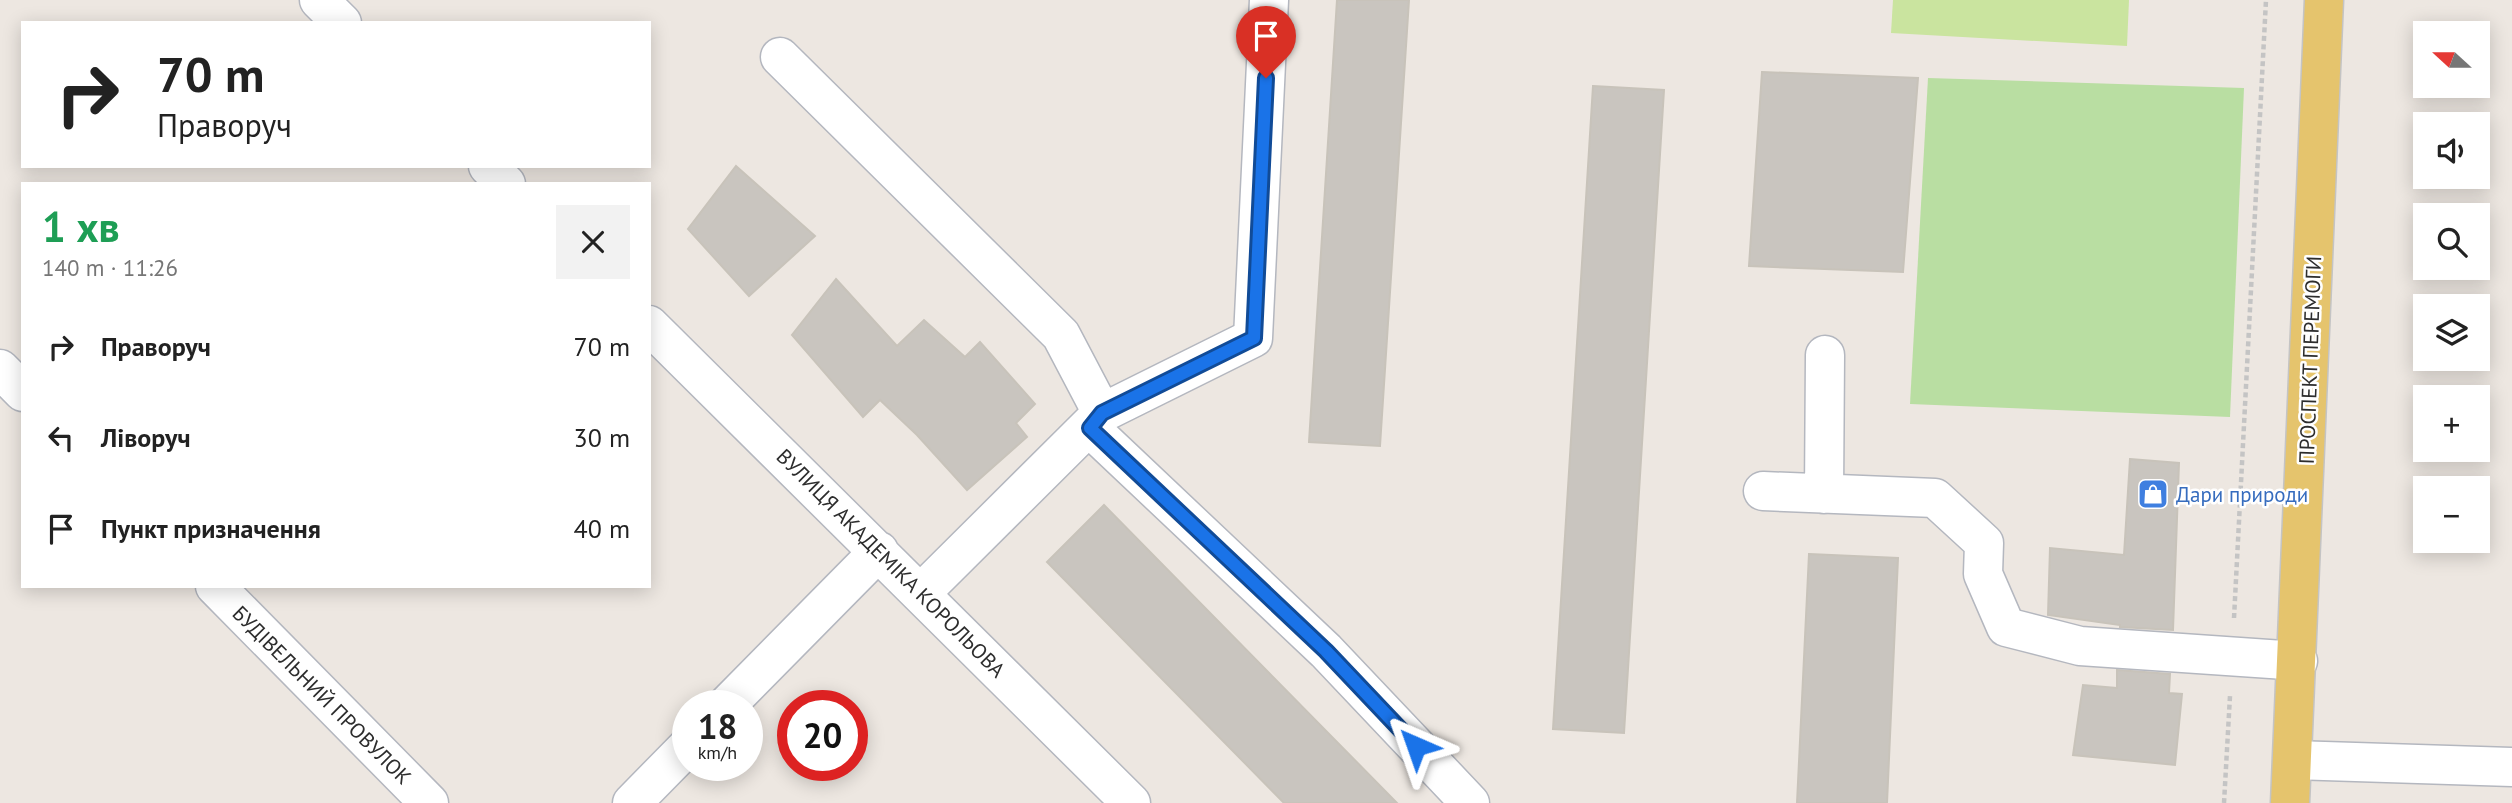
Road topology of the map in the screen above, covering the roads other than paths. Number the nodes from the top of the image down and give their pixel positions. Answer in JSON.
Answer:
{"nodes":[{"id":1,"x":319,"y":0,"type":"edge"},
{"id":2,"x":1269,"y":0,"type":"edge"},
{"id":3,"x":2324,"y":0,"type":"edge"},
{"id":4,"x":340,"y":21,"type":"edge"},
{"id":5,"x":780,"y":57,"type":"dead end"},
{"id":6,"x":490,"y":168,"type":"edge"},
{"id":7,"x":504,"y":182,"type":"edge"},
{"id":8,"x":651,"y":327,"type":"edge"},
{"id":9,"x":1825,"y":355,"type":"dead end"},
{"id":10,"x":0,"y":369,"type":"edge"},
{"id":11,"x":21,"y":390,"type":"edge"},
{"id":12,"x":1096,"y":421,"type":"junction"},
{"id":13,"x":1763,"y":491,"type":"dead end"},
{"id":14,"x":1824,"y":494,"type":"junction"},
{"id":15,"x":879,"y":551,"type":"junction"},
{"id":16,"x":217,"y":588,"type":"edge"},
{"id":17,"x":921,"y":593,"type":"junction"},
{"id":18,"x":2298,"y":661,"type":"junction"},
{"id":19,"x":742,"y":690,"type":"edge"},
{"id":20,"x":2293,"y":760,"type":"junction"},
{"id":21,"x":672,"y":762,"type":"edge"},
{"id":22,"x":2512,"y":767,"type":"edge"},
{"id":23,"x":429,"y":803,"type":"edge"},
{"id":24,"x":632,"y":803,"type":"edge"},
{"id":25,"x":1132,"y":803,"type":"edge"},
{"id":26,"x":1470,"y":803,"type":"edge"},
{"id":27,"x":2290,"y":803,"type":"edge"}],
"edges":[{"from":1,"to":4,"type":"street"},
{"from":2,"to":12,"type":"street"},
{"from":3,"to":18,"type":"main road","name":"ПРОСПЕКТ ПЕРЕМОГИ"},
{"from":5,"to":12,"type":"street"},
{"from":6,"to":7,"type":"street"},
{"from":8,"to":15,"type":"street","name":"ВУЛИЦЯ АКАДЕМІКА КОРОЛЬОВА"},
{"from":9,"to":14,"type":"street"},
{"from":10,"to":11,"type":"street"},
{"from":12,"to":17,"type":"street"},
{"from":12,"to":26,"type":"street"},
{"from":13,"to":14,"type":"street"},
{"from":14,"to":18,"type":"street"},
{"from":15,"to":17,"type":"street","name":"ВУЛИЦЯ АКАДЕМІКА КОРОЛЬОВА"},
{"from":15,"to":19,"type":"street"},
{"from":16,"to":23,"type":"street","name":"БУДІВЕЛЬНИЙ ПРОВУЛОК"},
{"from":17,"to":25,"type":"street","name":"ВУЛИЦЯ АКАДЕМІКА КОРОЛЬОВА"},
{"from":18,"to":20,"type":"main road","name":"ПРОСПЕКТ ПЕРЕМОГИ"},
{"from":20,"to":22,"type":"street"},
{"from":20,"to":27,"type":"main road","name":"ПРОСПЕКТ ПЕРЕМОГИ"},
{"from":21,"to":24,"type":"street"}]}
